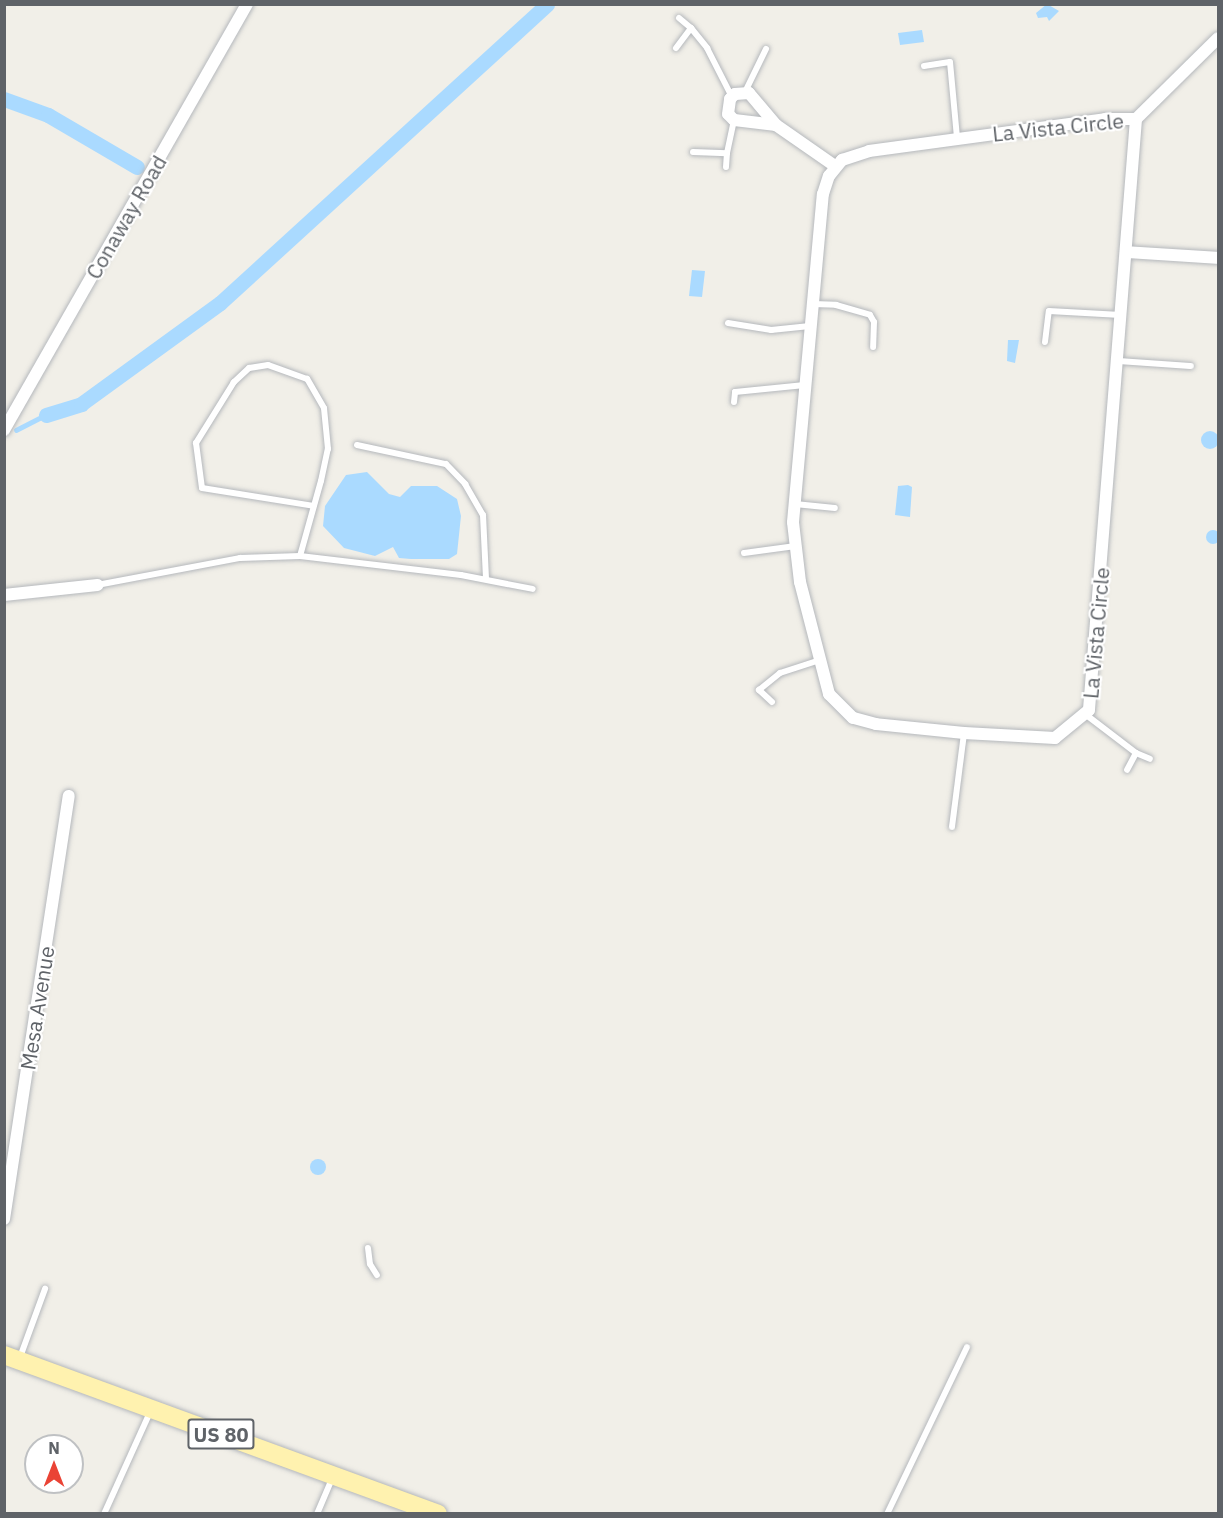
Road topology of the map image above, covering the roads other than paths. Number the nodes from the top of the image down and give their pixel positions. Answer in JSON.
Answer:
{"nodes":[{"id":1,"x":247,"y":4,"type":"edge"},
{"id":2,"x":679,"y":18,"type":"dead end"},
{"id":3,"x":691,"y":28,"type":"junction"},
{"id":4,"x":1218,"y":38,"type":"edge"},
{"id":5,"x":676,"y":48,"type":"dead end"},
{"id":6,"x":766,"y":50,"type":"dead end"},
{"id":7,"x":924,"y":66,"type":"dead end"},
{"id":8,"x":745,"y":93,"type":"junction"},
{"id":9,"x":732,"y":97,"type":"junction"},
{"id":10,"x":1136,"y":119,"type":"junction"},
{"id":11,"x":734,"y":120,"type":"junction"},
{"id":12,"x":776,"y":125,"type":"junction"},
{"id":13,"x":957,"y":138,"type":"junction"},
{"id":14,"x":693,"y":152,"type":"dead end"},
{"id":15,"x":727,"y":153,"type":"junction"},
{"id":16,"x":835,"y":166,"type":"junction"},
{"id":17,"x":726,"y":167,"type":"dead end"},
{"id":18,"x":1126,"y":252,"type":"junction"},
{"id":19,"x":1218,"y":258,"type":"edge"},
{"id":20,"x":813,"y":304,"type":"junction"},
{"id":21,"x":1121,"y":315,"type":"junction"},
{"id":22,"x":728,"y":323,"type":"dead end"},
{"id":23,"x":811,"y":326,"type":"junction"},
{"id":24,"x":1046,"y":342,"type":"dead end"},
{"id":25,"x":873,"y":346,"type":"dead end"},
{"id":26,"x":1118,"y":361,"type":"junction"},
{"id":27,"x":1191,"y":366,"type":"dead end"},
{"id":28,"x":806,"y":385,"type":"junction"},
{"id":29,"x":734,"y":402,"type":"dead end"},
{"id":30,"x":4,"y":430,"type":"edge"},
{"id":31,"x":357,"y":445,"type":"dead end"},
{"id":32,"x":795,"y":504,"type":"junction"},
{"id":33,"x":314,"y":506,"type":"junction"},
{"id":34,"x":835,"y":508,"type":"dead end"},
{"id":35,"x":796,"y":546,"type":"junction"},
{"id":36,"x":744,"y":553,"type":"dead end"},
{"id":37,"x":300,"y":556,"type":"junction"},
{"id":38,"x":486,"y":579,"type":"junction"},
{"id":39,"x":97,"y":585,"type":"joint"},
{"id":40,"x":533,"y":589,"type":"dead end"},
{"id":41,"x":4,"y":595,"type":"edge"},
{"id":42,"x":820,"y":659,"type":"junction"},
{"id":43,"x":772,"y":702,"type":"dead end"},
{"id":44,"x":1085,"y":714,"type":"junction"},
{"id":45,"x":963,"y":733,"type":"junction"},
{"id":46,"x":1136,"y":753,"type":"junction"},
{"id":47,"x":1150,"y":759,"type":"dead end"},
{"id":48,"x":1127,"y":770,"type":"dead end"},
{"id":49,"x":69,"y":796,"type":"dead end"},
{"id":50,"x":952,"y":827,"type":"dead end"},
{"id":51,"x":4,"y":1219,"type":"edge"},
{"id":52,"x":368,"y":1248,"type":"dead end"},
{"id":53,"x":377,"y":1275,"type":"dead end"},
{"id":54,"x":45,"y":1289,"type":"dead end"},
{"id":55,"x":967,"y":1347,"type":"dead end"},
{"id":56,"x":12,"y":1358,"type":"edge"},
{"id":57,"x":152,"y":1409,"type":"junction"},
{"id":58,"x":334,"y":1475,"type":"junction"},
{"id":59,"x":414,"y":1509,"type":"edge"},
{"id":60,"x":104,"y":1514,"type":"edge"},
{"id":61,"x":317,"y":1514,"type":"edge"},
{"id":62,"x":438,"y":1514,"type":"edge"},
{"id":63,"x":887,"y":1514,"type":"edge"}],
"edges":[{"from":1,"to":30,"type":"street","name":"Conaway Road"},
{"from":2,"to":3,"type":"lane"},
{"from":3,"to":5,"type":"lane"},
{"from":3,"to":9,"type":"lane"},
{"from":4,"to":10,"type":"street"},
{"from":6,"to":8,"type":"lane"},
{"from":7,"to":13,"type":"lane"},
{"from":8,"to":9,"type":"street"},
{"from":8,"to":12,"type":"street"},
{"from":9,"to":11,"type":"street"},
{"from":10,"to":13,"type":"street","name":"La Vista Circle"},
{"from":10,"to":18,"type":"street","name":"La Vista Circle"},
{"from":11,"to":12,"type":"street"},
{"from":11,"to":15,"type":"lane"},
{"from":12,"to":16,"type":"street"},
{"from":13,"to":16,"type":"street","name":"La Vista Circle"},
{"from":14,"to":15,"type":"lane"},
{"from":15,"to":17,"type":"lane"},
{"from":16,"to":20,"type":"street","name":"La Vista Circle"},
{"from":18,"to":19,"type":"street"},
{"from":18,"to":21,"type":"street","name":"La Vista Circle"},
{"from":20,"to":23,"type":"street","name":"La Vista Circle"},
{"from":20,"to":25,"type":"lane"},
{"from":21,"to":24,"type":"lane"},
{"from":21,"to":26,"type":"street","name":"La Vista Circle"},
{"from":22,"to":23,"type":"lane"},
{"from":23,"to":28,"type":"street","name":"La Vista Circle"},
{"from":26,"to":27,"type":"lane"},
{"from":26,"to":44,"type":"street","name":"La Vista Circle"},
{"from":28,"to":29,"type":"lane"},
{"from":28,"to":32,"type":"street","name":"La Vista Circle"},
{"from":31,"to":38,"type":"lane"},
{"from":32,"to":34,"type":"lane"},
{"from":32,"to":35,"type":"street","name":"La Vista Circle"},
{"from":33,"to":33,"type":"lane"},
{"from":33,"to":37,"type":"lane"},
{"from":35,"to":36,"type":"lane"},
{"from":35,"to":42,"type":"street","name":"La Vista Circle"},
{"from":37,"to":38,"type":"lane"},
{"from":37,"to":39,"type":"lane"},
{"from":38,"to":40,"type":"lane"},
{"from":39,"to":41,"type":"street"},
{"from":42,"to":43,"type":"lane"},
{"from":42,"to":45,"type":"street","name":"La Vista Circle"},
{"from":44,"to":45,"type":"street","name":"La Vista Circle"},
{"from":44,"to":46,"type":"lane"},
{"from":45,"to":50,"type":"lane"},
{"from":46,"to":47,"type":"lane"},
{"from":46,"to":48,"type":"lane"},
{"from":49,"to":51,"type":"street","name":"Mesa Avenue"},
{"from":52,"to":53,"type":"lane"},
{"from":54,"to":56,"type":"lane"},
{"from":55,"to":63,"type":"lane"},
{"from":56,"to":57,"type":"main road","number":"US 80"},
{"from":57,"to":58,"type":"main road","number":"US 80"},
{"from":57,"to":60,"type":"lane"},
{"from":58,"to":59,"type":"main road","number":"US 80"},
{"from":58,"to":61,"type":"lane"},
{"from":59,"to":62,"type":"main road","number":"US 80"}]}
